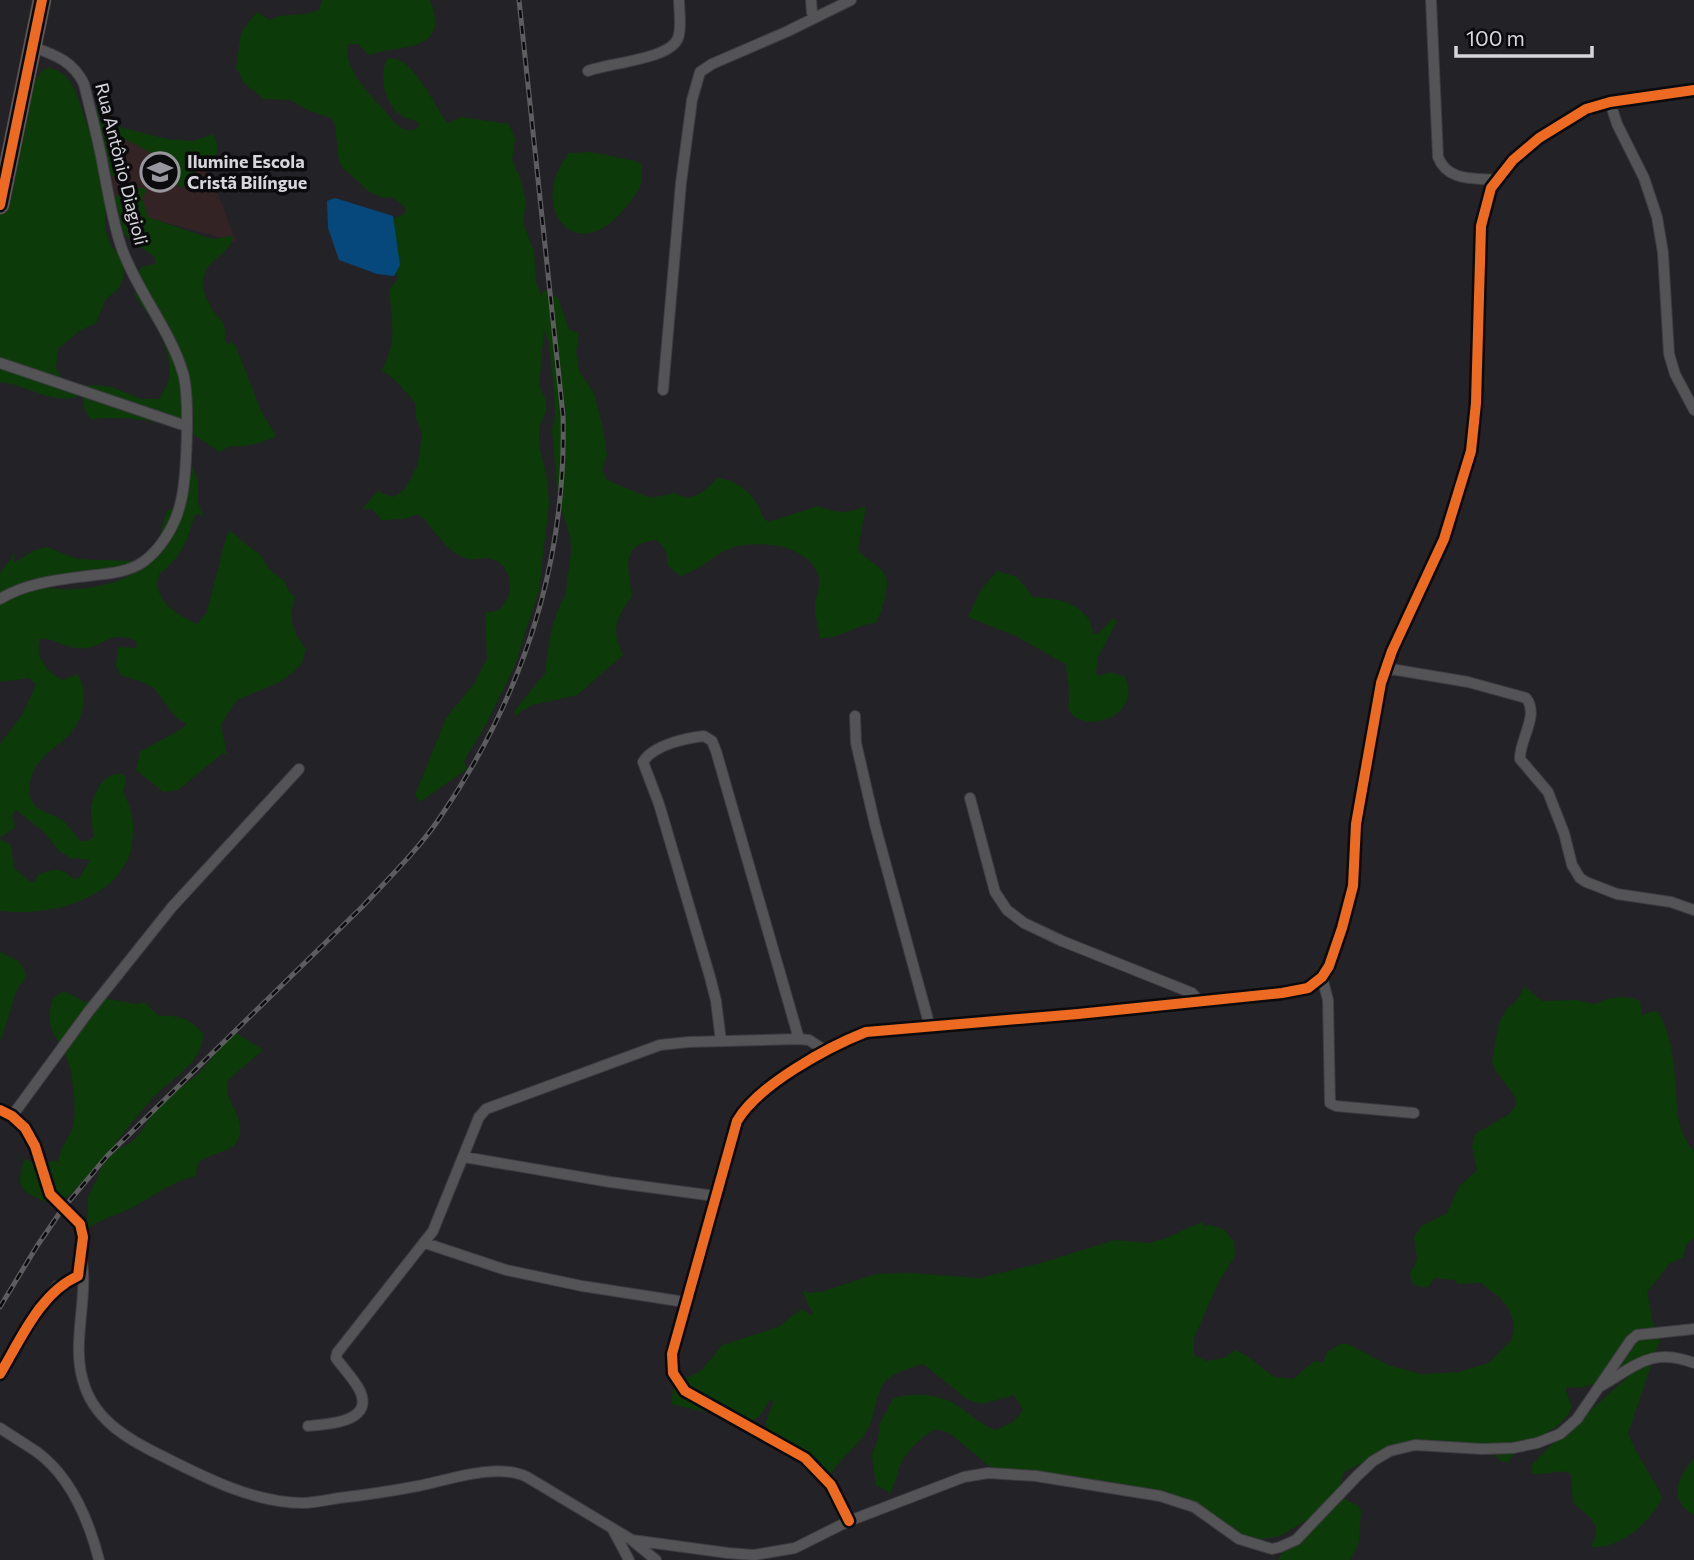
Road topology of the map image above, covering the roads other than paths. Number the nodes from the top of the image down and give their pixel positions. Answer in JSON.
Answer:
{"nodes":[{"id":1,"x":42,"y":0,"type":"edge"},
{"id":2,"x":679,"y":0,"type":"edge"},
{"id":3,"x":811,"y":0,"type":"edge"},
{"id":4,"x":850,"y":0,"type":"edge"},
{"id":5,"x":1432,"y":0,"type":"edge"},
{"id":6,"x":812,"y":13,"type":"dead end"},
{"id":7,"x":33,"y":47,"type":"junction"},
{"id":8,"x":588,"y":71,"type":"dead end"},
{"id":9,"x":1694,"y":90,"type":"edge"},
{"id":10,"x":1610,"y":102,"type":"junction"},
{"id":11,"x":1495,"y":180,"type":"junction"},
{"id":12,"x":0,"y":205,"type":"edge"},
{"id":13,"x":0,"y":363,"type":"edge"},
{"id":14,"x":663,"y":390,"type":"dead end"},
{"id":15,"x":1694,"y":410,"type":"edge"},
{"id":16,"x":186,"y":426,"type":"junction"},
{"id":17,"x":0,"y":599,"type":"edge"},
{"id":18,"x":1385,"y":668,"type":"junction"},
{"id":19,"x":855,"y":716,"type":"dead end"},
{"id":20,"x":299,"y":769,"type":"dead end"},
{"id":21,"x":971,"y":798,"type":"dead end"},
{"id":22,"x":1694,"y":910,"type":"edge"},
{"id":23,"x":1322,"y":977,"type":"junction"},
{"id":24,"x":1200,"y":1002,"type":"junction"},
{"id":25,"x":930,"y":1027,"type":"junction"},
{"id":26,"x":799,"y":1039,"type":"junction"},
{"id":27,"x":721,"y":1041,"type":"junction"},
{"id":28,"x":826,"y":1051,"type":"junction"},
{"id":29,"x":0,"y":1110,"type":"edge"},
{"id":30,"x":1414,"y":1114,"type":"dead end"},
{"id":31,"x":12,"y":1116,"type":"junction"},
{"id":32,"x":464,"y":1157,"type":"junction"},
{"id":33,"x":715,"y":1196,"type":"junction"},
{"id":34,"x":425,"y":1243,"type":"junction"},
{"id":35,"x":80,"y":1254,"type":"junction"},
{"id":36,"x":74,"y":1275,"type":"junction"},
{"id":37,"x":58,"y":1288,"type":"junction"},
{"id":38,"x":82,"y":1292,"type":"junction"},
{"id":39,"x":685,"y":1301,"type":"junction"},
{"id":40,"x":1694,"y":1328,"type":"edge"},
{"id":41,"x":1694,"y":1363,"type":"edge"},
{"id":42,"x":0,"y":1374,"type":"edge"},
{"id":43,"x":1599,"y":1388,"type":"junction"},
{"id":44,"x":308,"y":1426,"type":"dead end"},
{"id":45,"x":0,"y":1428,"type":"edge"},
{"id":46,"x":849,"y":1521,"type":"junction"},
{"id":47,"x":612,"y":1528,"type":"junction"},
{"id":48,"x":632,"y":1540,"type":"junction"},
{"id":49,"x":99,"y":1560,"type":"edge"},
{"id":50,"x":629,"y":1560,"type":"edge"},
{"id":51,"x":656,"y":1560,"type":"edge"}],
"edges":[{"from":1,"to":7,"type":"main road"},
{"from":2,"to":8,"type":"street"},
{"from":3,"to":6,"type":"street"},
{"from":4,"to":14,"type":"street"},
{"from":5,"to":11,"type":"street"},
{"from":7,"to":12,"type":"main road"},
{"from":7,"to":16,"type":"street","name":"Rua Antônio Diagioli"},
{"from":9,"to":10,"type":"street"},
{"from":10,"to":11,"type":"street"},
{"from":10,"to":15,"type":"street"},
{"from":11,"to":18,"type":"street"},
{"from":13,"to":16,"type":"street"},
{"from":16,"to":17,"type":"street","name":"Rua Antônio Diagioli"},
{"from":18,"to":22,"type":"street"},
{"from":18,"to":23,"type":"street"},
{"from":19,"to":25,"type":"street"},
{"from":20,"to":31,"type":"street"},
{"from":21,"to":24,"type":"street"},
{"from":23,"to":24,"type":"street"},
{"from":23,"to":30,"type":"street"},
{"from":24,"to":25,"type":"street"},
{"from":25,"to":28,"type":"street"},
{"from":26,"to":27,"type":"street"},
{"from":26,"to":27,"type":"street"},
{"from":26,"to":28,"type":"street"},
{"from":27,"to":32,"type":"street"},
{"from":28,"to":33,"type":"street"},
{"from":29,"to":31,"type":"street"},
{"from":31,"to":35,"type":"street"},
{"from":32,"to":33,"type":"street"},
{"from":32,"to":34,"type":"street"},
{"from":33,"to":39,"type":"street"},
{"from":34,"to":39,"type":"street"},
{"from":34,"to":44,"type":"street"},
{"from":35,"to":36,"type":"street"},
{"from":35,"to":38,"type":"street"},
{"from":36,"to":37,"type":"street"},
{"from":36,"to":38,"type":"street"},
{"from":37,"to":38,"type":"street"},
{"from":37,"to":42,"type":"street"},
{"from":38,"to":47,"type":"street"},
{"from":39,"to":46,"type":"street"},
{"from":40,"to":43,"type":"street"},
{"from":41,"to":43,"type":"street"},
{"from":43,"to":46,"type":"street"},
{"from":45,"to":49,"type":"street"},
{"from":46,"to":48,"type":"street"},
{"from":47,"to":48,"type":"street"},
{"from":47,"to":50,"type":"street"},
{"from":48,"to":51,"type":"street"}]}
